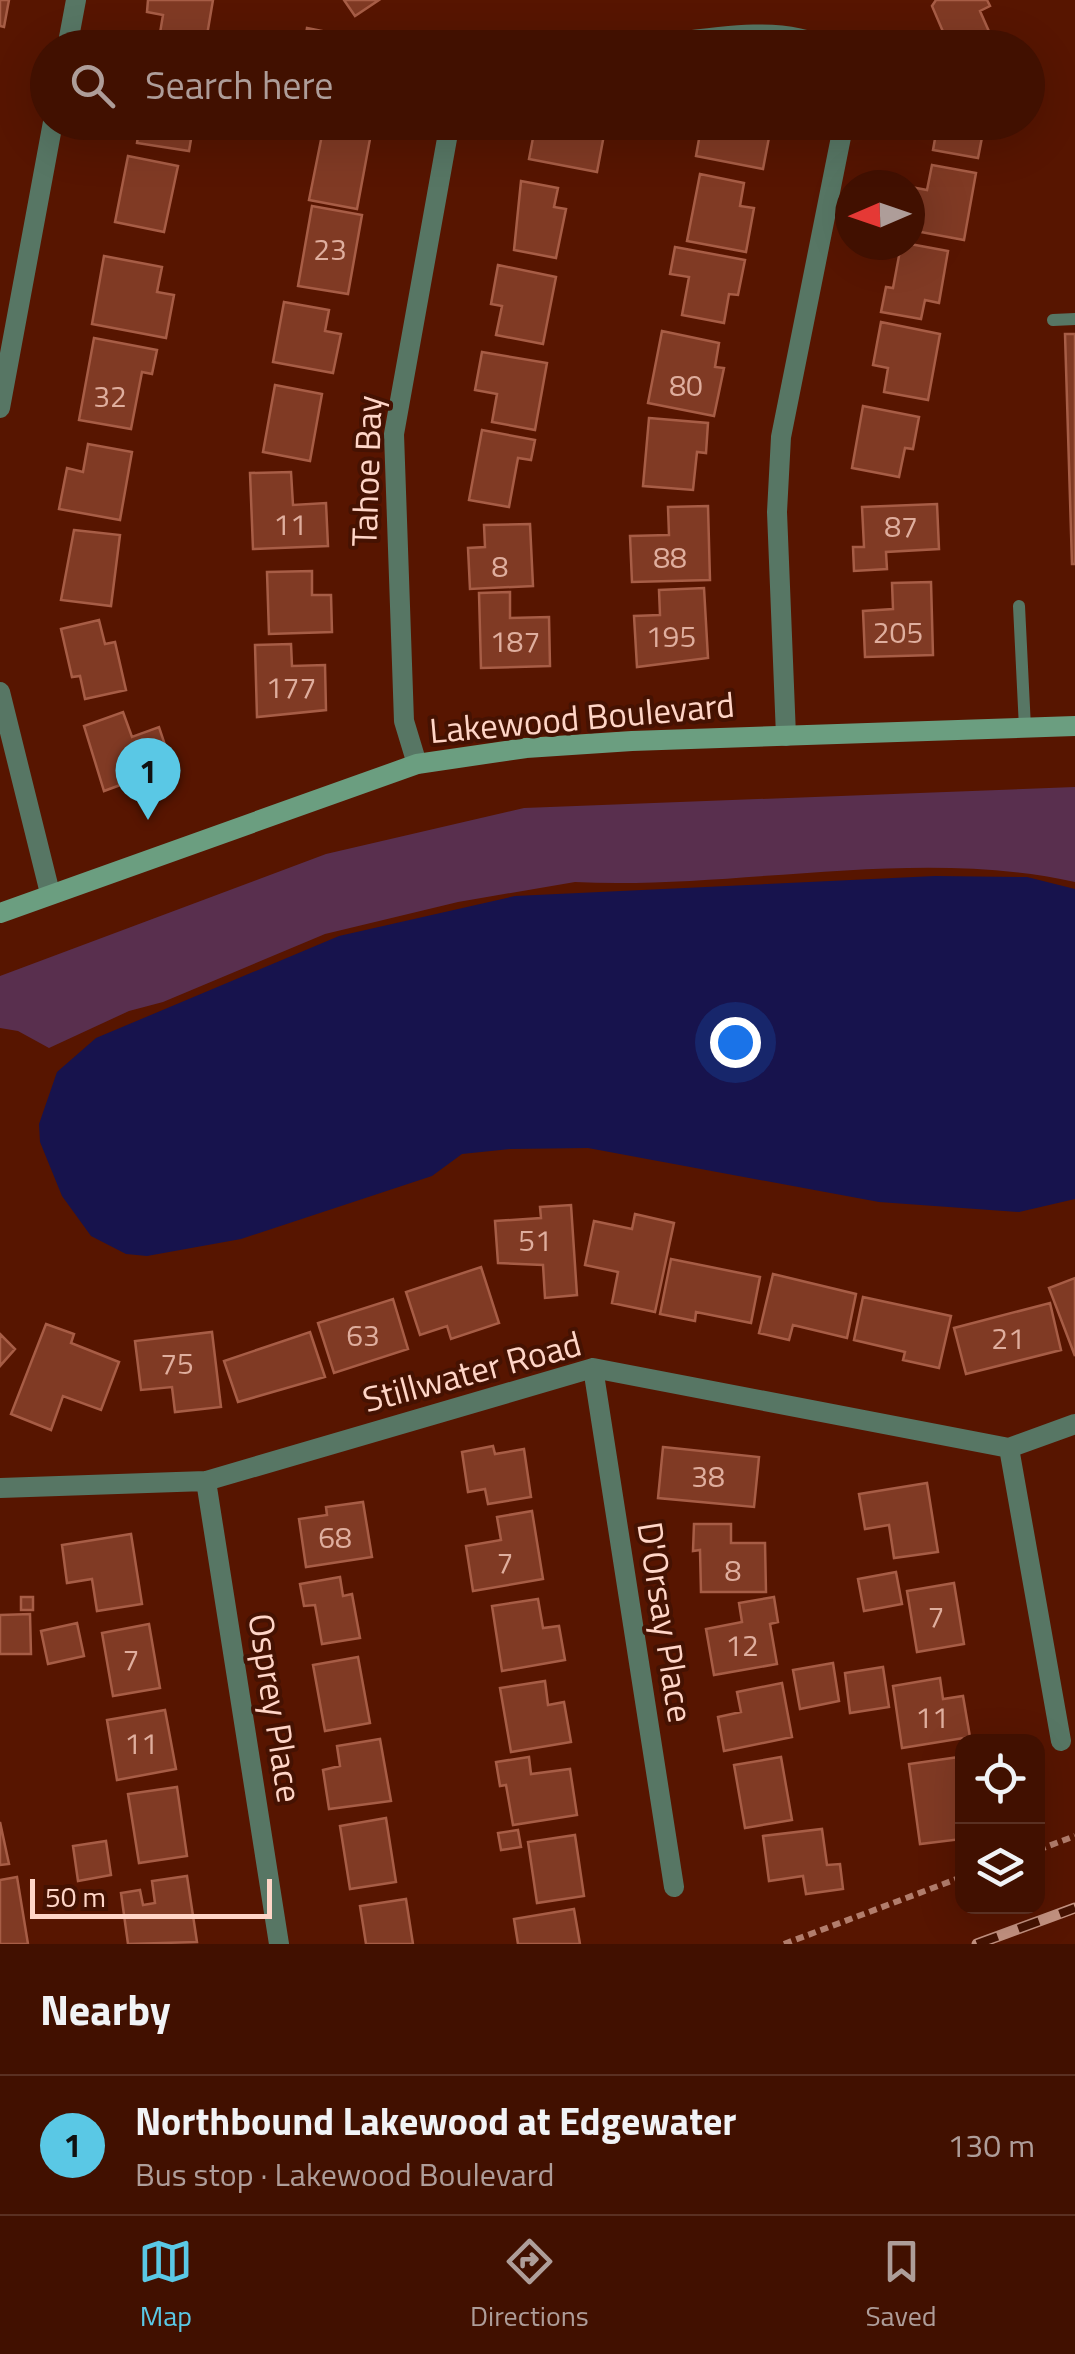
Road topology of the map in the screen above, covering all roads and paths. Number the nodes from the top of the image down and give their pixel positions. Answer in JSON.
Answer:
{"nodes":[{"id":1,"x":76,"y":0,"type":"edge"},
{"id":2,"x":70,"y":30,"type":"edge"},
{"id":3,"x":50,"y":140,"type":"edge"},
{"id":4,"x":447,"y":140,"type":"edge"},
{"id":5,"x":840,"y":140,"type":"edge"},
{"id":6,"x":1075,"y":318,"type":"edge"},
{"id":7,"x":1053,"y":320,"type":"dead end"},
{"id":8,"x":0,"y":408,"type":"edge"},
{"id":9,"x":1019,"y":606,"type":"dead end"},
{"id":10,"x":0,"y":692,"type":"edge"},
{"id":11,"x":1075,"y":726,"type":"edge"},
{"id":12,"x":1024,"y":728,"type":"junction"},
{"id":13,"x":786,"y":736,"type":"junction"},
{"id":14,"x":418,"y":764,"type":"junction"},
{"id":15,"x":50,"y":893,"type":"junction"},
{"id":16,"x":0,"y":913,"type":"edge"},
{"id":17,"x":593,"y":1368,"type":"junction"},
{"id":18,"x":1075,"y":1424,"type":"edge"},
{"id":19,"x":1009,"y":1448,"type":"junction"},
{"id":20,"x":206,"y":1481,"type":"junction"},
{"id":21,"x":0,"y":1488,"type":"edge"},
{"id":22,"x":1061,"y":1741,"type":"dead end"},
{"id":23,"x":1075,"y":1836,"type":"edge"},
{"id":24,"x":1045,"y":1847,"type":"edge"},
{"id":25,"x":955,"y":1881,"type":"edge"},
{"id":26,"x":674,"y":1887,"type":"dead end"},
{"id":27,"x":280,"y":1944,"type":"edge"},
{"id":28,"x":784,"y":1944,"type":"edge"}],
"edges":[{"from":1,"to":2,"type":"street"},
{"from":3,"to":8,"type":"street"},
{"from":4,"to":14,"type":"street","name":"Tahoe Bay"},
{"from":5,"to":13,"type":"street"},
{"from":6,"to":7,"type":"lane"},
{"from":9,"to":12,"type":"lane"},
{"from":10,"to":15,"type":"street"},
{"from":11,"to":12,"type":"street","name":"Lakewood Boulevard"},
{"from":12,"to":13,"type":"street","name":"Lakewood Boulevard"},
{"from":13,"to":14,"type":"street","name":"Lakewood Boulevard"},
{"from":14,"to":15,"type":"street","name":"Lakewood Boulevard"},
{"from":15,"to":16,"type":"street","name":"Lakewood Boulevard"},
{"from":17,"to":19,"type":"street","name":"Stillwater Road"},
{"from":17,"to":20,"type":"street","name":"Stillwater Road"},
{"from":17,"to":26,"type":"street","name":"D'Orsay Place"},
{"from":18,"to":19,"type":"street"},
{"from":19,"to":22,"type":"street"},
{"from":20,"to":21,"type":"street","name":"Stillwater Road"},
{"from":20,"to":27,"type":"street","name":"Osprey Place"},
{"from":23,"to":24,"type":"path"},
{"from":25,"to":28,"type":"path"}]}
